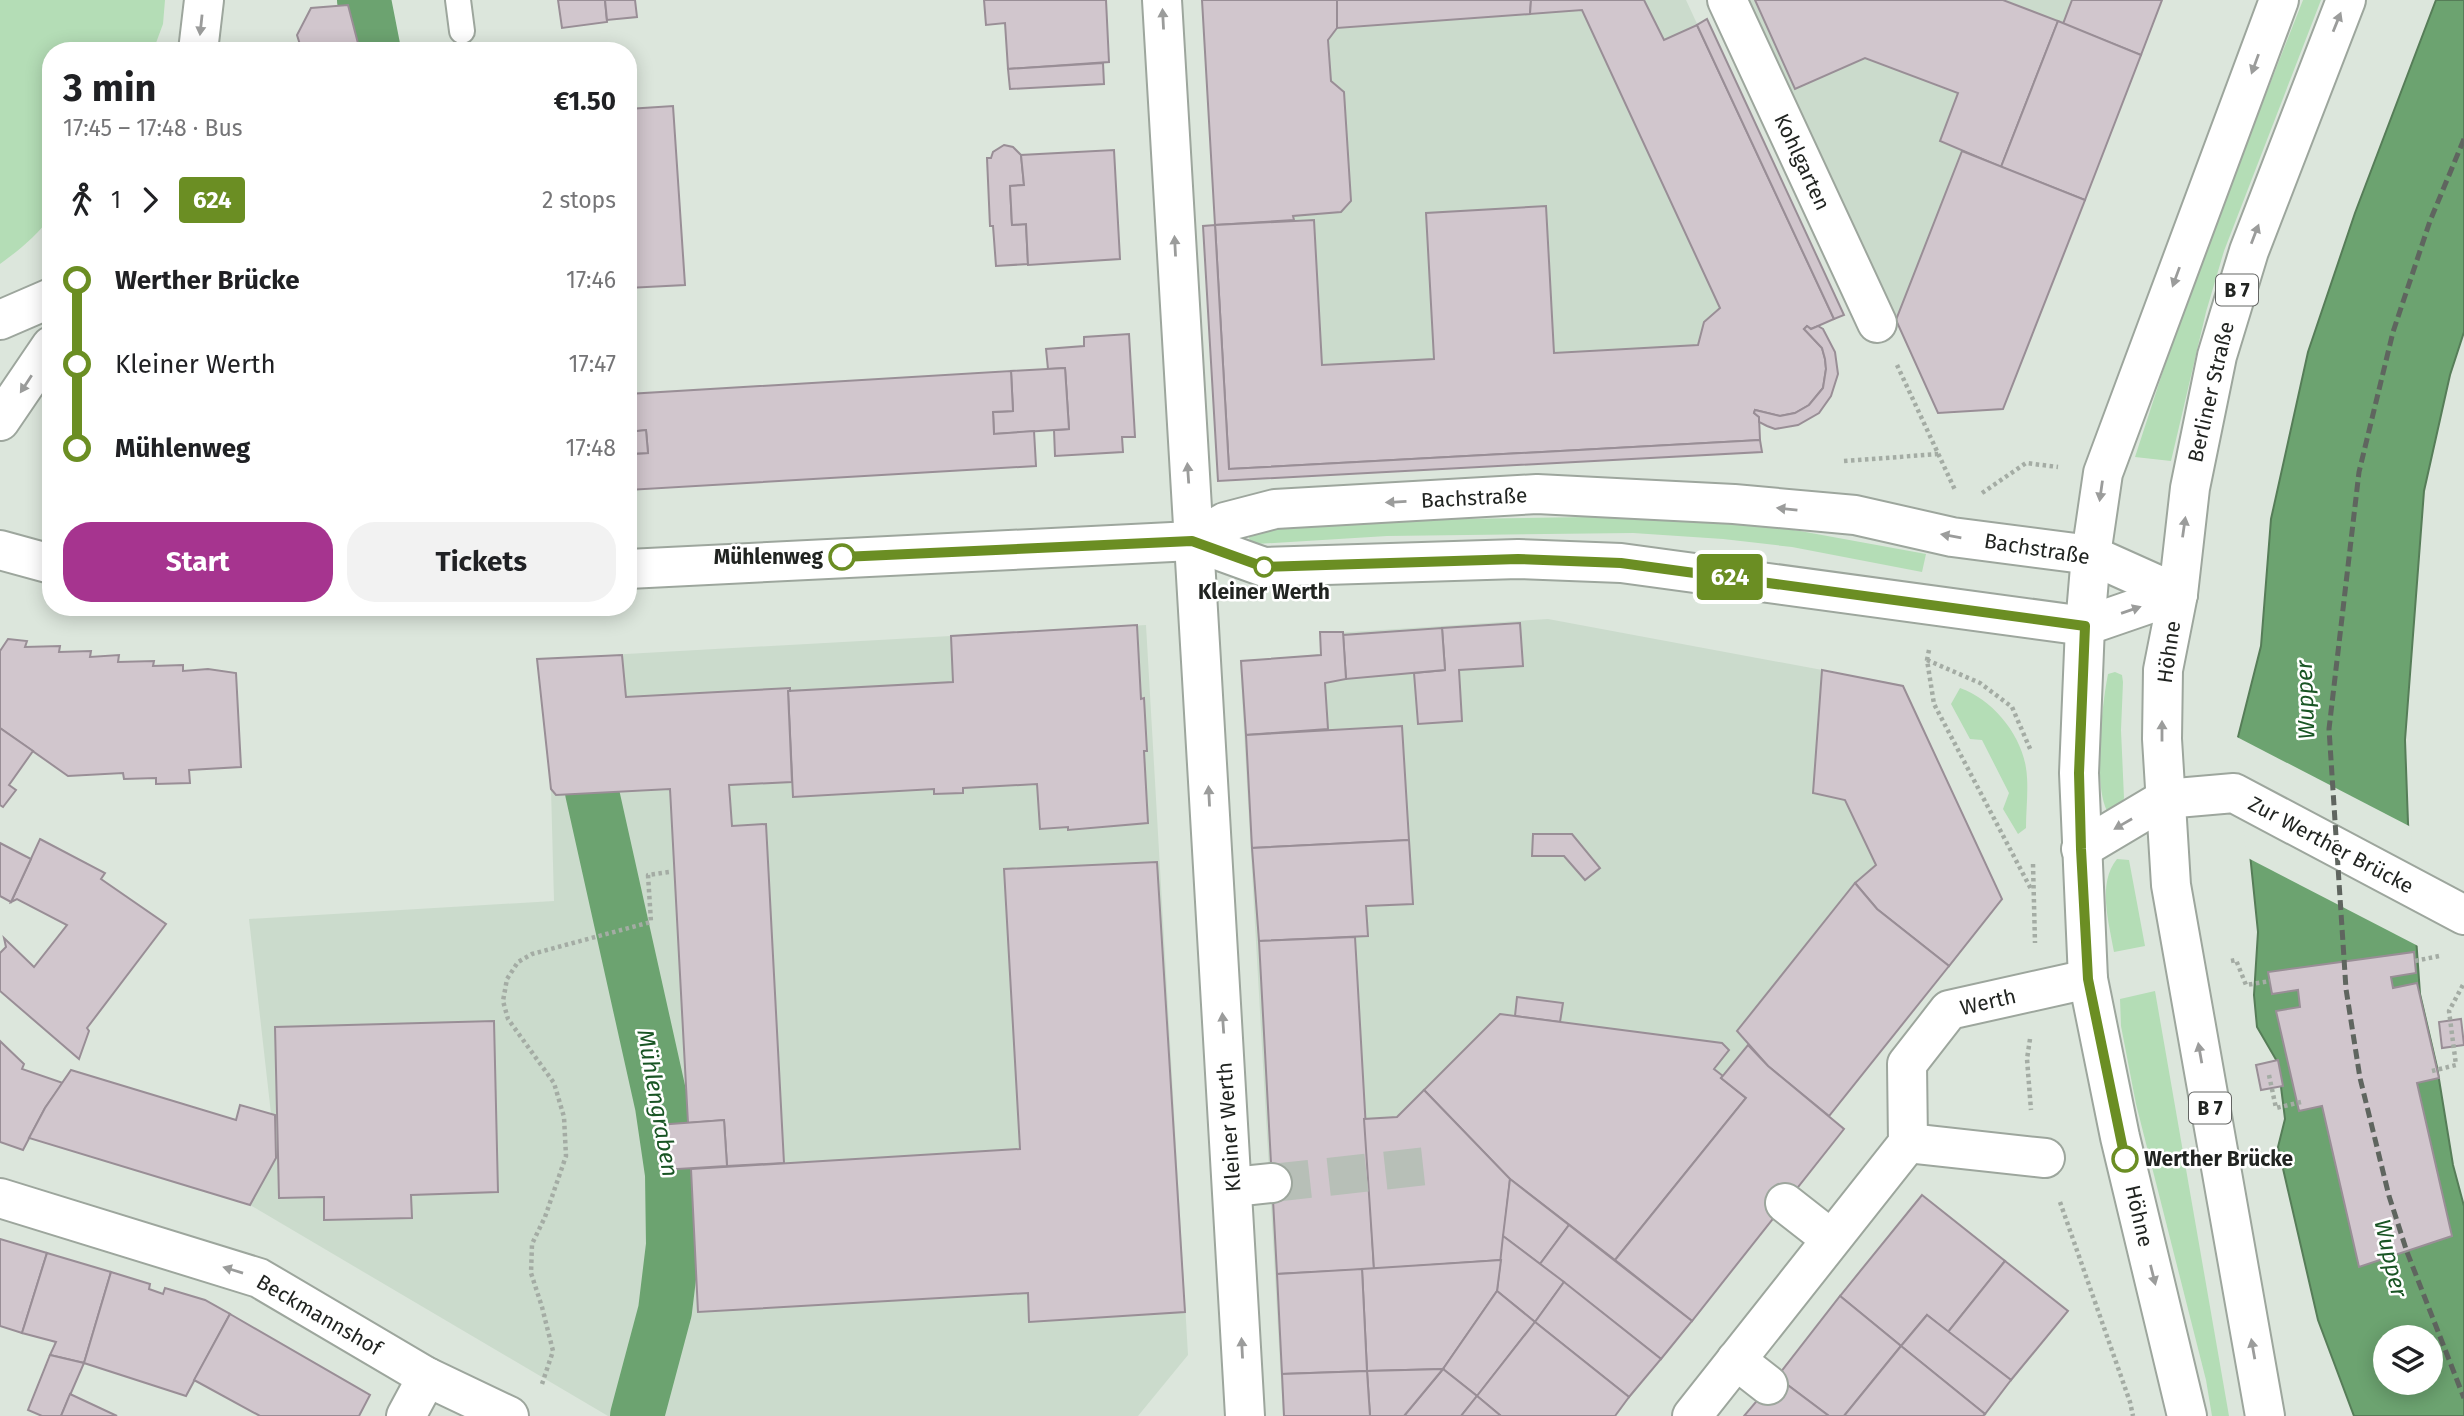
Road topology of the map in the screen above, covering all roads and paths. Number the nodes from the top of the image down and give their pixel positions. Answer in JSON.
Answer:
{"nodes":[{"id":1,"x":204,"y":0,"type":"edge"},
{"id":2,"x":458,"y":0,"type":"edge"},
{"id":3,"x":1162,"y":0,"type":"edge"},
{"id":4,"x":1727,"y":0,"type":"edge"},
{"id":5,"x":2279,"y":0,"type":"edge"},
{"id":6,"x":2346,"y":0,"type":"edge"},
{"id":7,"x":462,"y":31,"type":"dead end"},
{"id":8,"x":199,"y":42,"type":"edge"},
{"id":9,"x":42,"y":302,"type":"edge"},
{"id":10,"x":0,"y":320,"type":"edge"},
{"id":11,"x":1877,"y":323,"type":"joint"},
{"id":12,"x":42,"y":359,"type":"edge"},
{"id":13,"x":0,"y":421,"type":"edge"},
{"id":14,"x":1939,"y":454,"type":"junction"},
{"id":15,"x":1843,"y":461,"type":"dead end"},
{"id":16,"x":2103,"y":473,"type":"junction"},
{"id":17,"x":1972,"y":495,"type":"dead end"},
{"id":18,"x":1958,"y":498,"type":"dead end"},
{"id":19,"x":1192,"y":541,"type":"junction"},
{"id":20,"x":0,"y":550,"type":"edge"},
{"id":21,"x":2091,"y":555,"type":"junction"},
{"id":22,"x":42,"y":562,"type":"edge"},
{"id":23,"x":637,"y":569,"type":"edge"},
{"id":24,"x":2178,"y":594,"type":"junction"},
{"id":25,"x":2085,"y":626,"type":"junction"},
{"id":26,"x":2033,"y":757,"type":"dead end"},
{"id":27,"x":2165,"y":799,"type":"junction"},
{"id":28,"x":2081,"y":849,"type":"junction"},
{"id":29,"x":2033,"y":852,"type":"dead end"},
{"id":30,"x":669,"y":873,"type":"dead end"},
{"id":31,"x":2453,"y":910,"type":"edge"},
{"id":32,"x":2448,"y":954,"type":"dead end"},
{"id":33,"x":2415,"y":961,"type":"dead end"},
{"id":34,"x":2088,"y":979,"type":"junction"},
{"id":35,"x":2243,"y":981,"type":"dead end"},
{"id":36,"x":2270,"y":981,"type":"dead end"},
{"id":37,"x":2464,"y":983,"type":"edge"},
{"id":38,"x":2432,"y":1071,"type":"dead end"},
{"id":39,"x":2269,"y":1075,"type":"dead end"},
{"id":40,"x":2301,"y":1102,"type":"dead end"},
{"id":41,"x":1909,"y":1143,"type":"junction"},
{"id":42,"x":2045,"y":1158,"type":"dead end"},
{"id":43,"x":1272,"y":1183,"type":"tunnel mouth"},
{"id":44,"x":1233,"y":1186,"type":"junction"},
{"id":45,"x":0,"y":1198,"type":"edge"},
{"id":46,"x":1785,"y":1203,"type":"dead end"},
{"id":47,"x":1831,"y":1239,"type":"junction"},
{"id":48,"x":1736,"y":1360,"type":"junction"},
{"id":49,"x":428,"y":1377,"type":"junction"},
{"id":50,"x":1769,"y":1385,"type":"dead end"},
{"id":51,"x":540,"y":1390,"type":"dead end"},
{"id":52,"x":407,"y":1416,"type":"edge"},
{"id":53,"x":509,"y":1416,"type":"edge"},
{"id":54,"x":1245,"y":1416,"type":"edge"},
{"id":55,"x":1692,"y":1416,"type":"edge"},
{"id":56,"x":2187,"y":1416,"type":"edge"},
{"id":57,"x":2265,"y":1416,"type":"edge"}],
"edges":[{"from":1,"to":8,"type":"main road","one_way":true},
{"from":2,"to":7,"type":"lane"},
{"from":19,"to":3,"type":"main road","name":"Kleiner Werth","one_way":true},
{"from":4,"to":11,"type":"main road","name":"Kohlgarten"},
{"from":5,"to":16,"type":"main road","one_way":true},
{"from":24,"to":6,"type":"main road","name":"Berliner Straße","number":"B 7","one_way":true},
{"from":9,"to":10,"type":"main road"},
{"from":11,"to":14,"type":"path"},
{"from":12,"to":13,"type":"main road","one_way":true},
{"from":14,"to":15,"type":"path"},
{"from":14,"to":18,"type":"path"},
{"from":16,"to":17,"type":"path"},
{"from":16,"to":21,"type":"main road","one_way":true},
{"from":21,"to":19,"type":"main road","name":"Bachstraße","one_way":true},
{"from":19,"to":23,"type":"main road","name":"Bachstraße"},
{"from":19,"to":25,"type":"main road","name":"Bachstraße"},
{"from":44,"to":19,"type":"main road","name":"Kleiner Werth","one_way":true},
{"from":20,"to":22,"type":"main road"},
{"from":21,"to":24,"type":"main road","name":"Bachstraße"},
{"from":21,"to":25,"type":"main road","name":"Höhne"},
{"from":25,"to":24,"type":"main road","name":"Bachstraße","one_way":true},
{"from":27,"to":24,"type":"main road","name":"Höhne","number":"B 7","one_way":true},
{"from":25,"to":28,"type":"main road","name":"Höhne"},
{"from":26,"to":29,"type":"path"},
{"from":27,"to":28,"type":"main road","name":"Zur Werther Brücke","one_way":true},
{"from":27,"to":31,"type":"main road","name":"Zur Werther Brücke"},
{"from":57,"to":27,"type":"main road","name":"Höhne","number":"B 7","one_way":true},
{"from":28,"to":34,"type":"main road","name":"Höhne"},
{"from":30,"to":51,"type":"path"},
{"from":32,"to":33,"type":"path"},
{"from":34,"to":41,"type":"main road","name":"Werth"},
{"from":34,"to":56,"type":"main road","name":"Höhne","one_way":true},
{"from":35,"to":36,"type":"path"},
{"from":37,"to":38,"type":"path"},
{"from":39,"to":40,"type":"path"},
{"from":41,"to":42,"type":"main road"},
{"from":41,"to":47,"type":"main road"},
{"from":43,"to":44,"type":"main road"},
{"from":54,"to":44,"type":"main road","name":"Kleiner Werth","one_way":true},
{"from":49,"to":45,"type":"main road","name":"Beckmannshof","one_way":true},
{"from":46,"to":47,"type":"main road"},
{"from":47,"to":48,"type":"main road"},
{"from":48,"to":50,"type":"main road"},
{"from":48,"to":55,"type":"main road"},
{"from":49,"to":52,"type":"main road"},
{"from":49,"to":53,"type":"main road","name":"Beckmannshof"}]}
